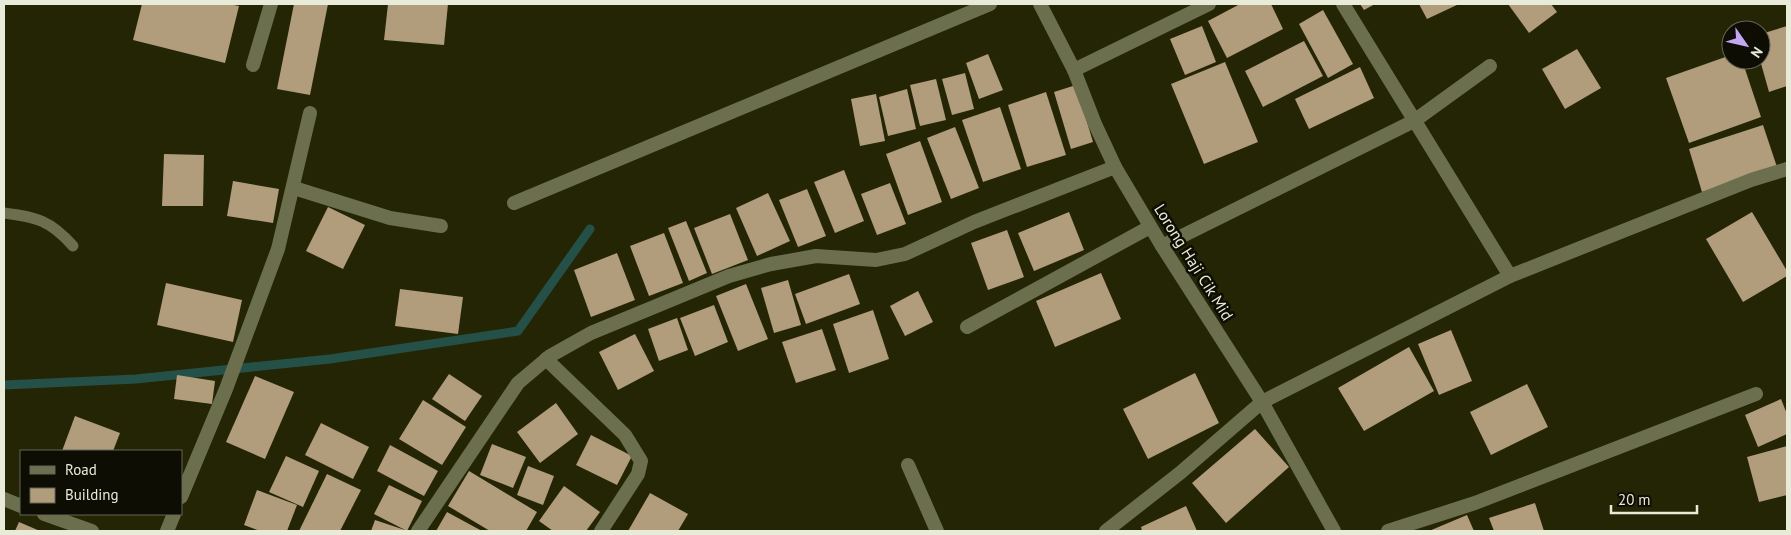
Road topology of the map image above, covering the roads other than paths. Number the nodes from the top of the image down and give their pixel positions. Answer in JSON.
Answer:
{"nodes":[{"id":1,"x":271,"y":4,"type":"edge"},
{"id":2,"x":990,"y":4,"type":"edge"},
{"id":3,"x":1040,"y":4,"type":"edge"},
{"id":4,"x":1209,"y":4,"type":"edge"},
{"id":5,"x":1343,"y":4,"type":"edge"},
{"id":6,"x":253,"y":65,"type":"dead end"},
{"id":7,"x":1490,"y":66,"type":"dead end"},
{"id":8,"x":1074,"y":70,"type":"junction"},
{"id":9,"x":310,"y":113,"type":"dead end"},
{"id":10,"x":1414,"y":120,"type":"junction"},
{"id":11,"x":1115,"y":167,"type":"junction"},
{"id":12,"x":1787,"y":169,"type":"edge"},
{"id":13,"x":294,"y":188,"type":"junction"},
{"id":14,"x":514,"y":203,"type":"dead end"},
{"id":15,"x":4,"y":213,"type":"edge"},
{"id":16,"x":441,"y":226,"type":"dead end"},
{"id":17,"x":1150,"y":227,"type":"junction"},
{"id":18,"x":73,"y":246,"type":"dead end"},
{"id":19,"x":1162,"y":246,"type":"junction"},
{"id":20,"x":1510,"y":276,"type":"junction"},
{"id":21,"x":967,"y":326,"type":"dead end"},
{"id":22,"x":548,"y":357,"type":"junction"},
{"id":23,"x":1756,"y":394,"type":"dead end"},
{"id":24,"x":1262,"y":402,"type":"junction"},
{"id":25,"x":908,"y":465,"type":"dead end"},
{"id":26,"x":182,"y":495,"type":"edge"},
{"id":27,"x":4,"y":499,"type":"edge"},
{"id":28,"x":20,"y":506,"type":"edge"},
{"id":29,"x":47,"y":515,"type":"edge"},
{"id":30,"x":174,"y":515,"type":"edge"},
{"id":31,"x":92,"y":531,"type":"edge"},
{"id":32,"x":167,"y":531,"type":"edge"},
{"id":33,"x":418,"y":531,"type":"edge"},
{"id":34,"x":601,"y":531,"type":"edge"},
{"id":35,"x":937,"y":531,"type":"edge"},
{"id":36,"x":1106,"y":531,"type":"edge"},
{"id":37,"x":1334,"y":531,"type":"edge"},
{"id":38,"x":1388,"y":531,"type":"edge"}],
"edges":[{"from":1,"to":6,"type":"street"},
{"from":2,"to":14,"type":"street"},
{"from":3,"to":8,"type":"street","name":"Lorong Haji Cik Mid"},
{"from":4,"to":8,"type":"street"},
{"from":5,"to":10,"type":"street"},
{"from":7,"to":10,"type":"street"},
{"from":8,"to":11,"type":"street","name":"Lorong Haji Cik Mid"},
{"from":9,"to":13,"type":"street"},
{"from":10,"to":19,"type":"street"},
{"from":10,"to":20,"type":"street"},
{"from":11,"to":17,"type":"street","name":"Lorong Haji Cik Mid"},
{"from":11,"to":22,"type":"street"},
{"from":12,"to":20,"type":"street"},
{"from":13,"to":16,"type":"street"},
{"from":13,"to":26,"type":"street"},
{"from":15,"to":18,"type":"lane"},
{"from":17,"to":19,"type":"street","name":"Lorong Haji Cik Mid"},
{"from":17,"to":21,"type":"street"},
{"from":19,"to":24,"type":"street","name":"Lorong Haji Cik Mid"},
{"from":20,"to":24,"type":"street"},
{"from":22,"to":33,"type":"street"},
{"from":22,"to":34,"type":"street"},
{"from":23,"to":38,"type":"street"},
{"from":24,"to":36,"type":"street"},
{"from":24,"to":37,"type":"street","name":"Lorong Haji Cik Mid"},
{"from":25,"to":35,"type":"street"},
{"from":27,"to":28,"type":"street"},
{"from":29,"to":31,"type":"street"},
{"from":30,"to":32,"type":"street"}]}
